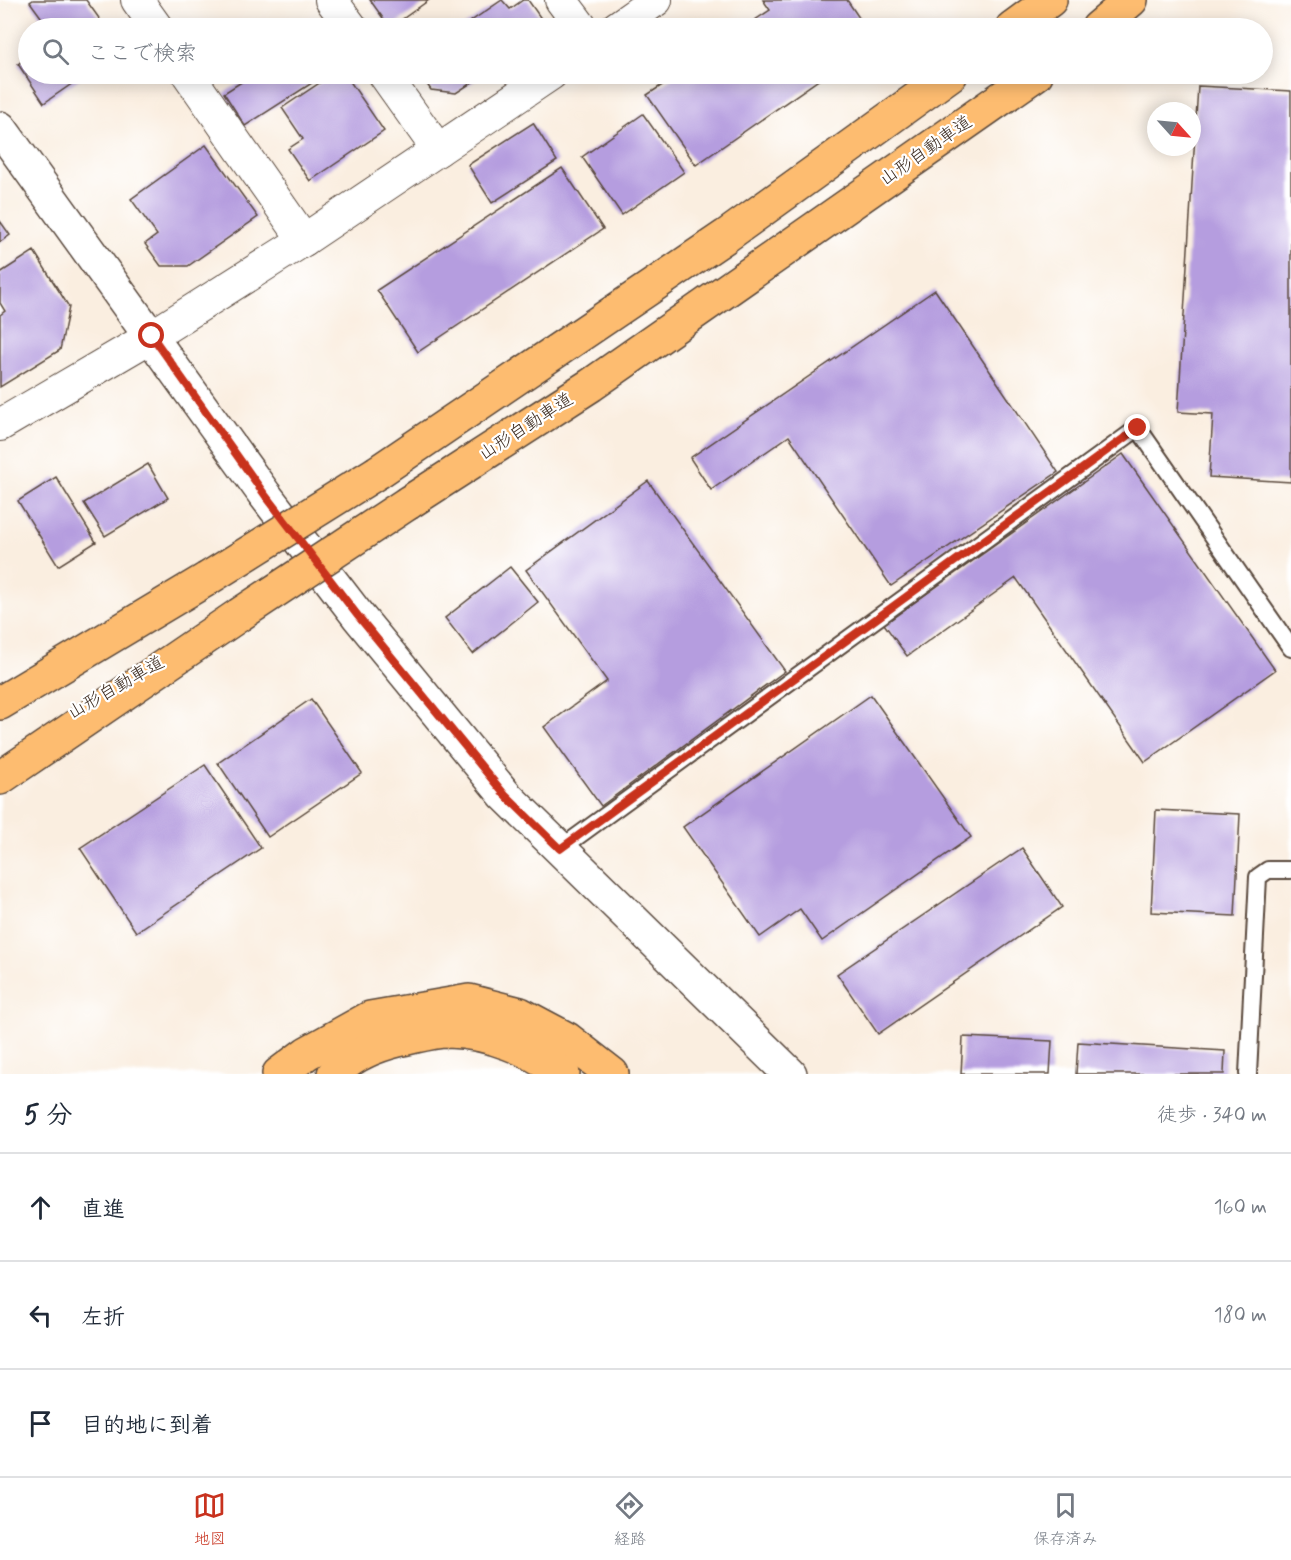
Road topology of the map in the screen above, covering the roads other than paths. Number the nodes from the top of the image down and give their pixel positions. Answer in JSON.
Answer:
{"nodes":[{"id":1,"x":137,"y":0,"type":"edge"},
{"id":2,"x":331,"y":0,"type":"edge"},
{"id":3,"x":561,"y":0,"type":"edge"},
{"id":4,"x":656,"y":0,"type":"edge"},
{"id":5,"x":1050,"y":0,"type":"edge"},
{"id":6,"x":1131,"y":0,"type":"edge"},
{"id":7,"x":150,"y":18,"type":"edge"},
{"id":8,"x":344,"y":18,"type":"edge"},
{"id":9,"x":574,"y":18,"type":"edge"},
{"id":10,"x":630,"y":18,"type":"edge"},
{"id":11,"x":1026,"y":18,"type":"edge"},
{"id":12,"x":1110,"y":18,"type":"edge"},
{"id":13,"x":195,"y":84,"type":"edge"},
{"id":14,"x":391,"y":84,"type":"edge"},
{"id":15,"x":536,"y":84,"type":"edge"},
{"id":16,"x":937,"y":84,"type":"edge"},
{"id":17,"x":1022,"y":84,"type":"edge"},
{"id":18,"x":0,"y":128,"type":"edge"},
{"id":19,"x":438,"y":150,"type":"junction"},
{"id":20,"x":304,"y":240,"type":"junction"},
{"id":21,"x":152,"y":336,"type":"junction"},
{"id":22,"x":0,"y":424,"type":"edge"},
{"id":23,"x":240,"y":615,"type":"junction"},
{"id":24,"x":1291,"y":648,"type":"edge"},
{"id":25,"x":0,"y":703,"type":"edge"},
{"id":26,"x":0,"y":756,"type":"edge"},
{"id":27,"x":0,"y":778,"type":"edge"},
{"id":28,"x":560,"y":849,"type":"junction"},
{"id":29,"x":1291,"y":870,"type":"edge"},
{"id":30,"x":279,"y":1074,"type":"edge"},
{"id":31,"x":334,"y":1074,"type":"edge"},
{"id":32,"x":563,"y":1074,"type":"edge"},
{"id":33,"x":612,"y":1074,"type":"edge"},
{"id":34,"x":790,"y":1074,"type":"edge"},
{"id":35,"x":1248,"y":1074,"type":"edge"}],
"edges":[{"from":1,"to":7,"type":"street"},
{"from":2,"to":8,"type":"street"},
{"from":3,"to":9,"type":"street"},
{"from":4,"to":10,"type":"street"},
{"from":5,"to":11,"type":"highway"},
{"from":6,"to":12,"type":"highway"},
{"from":13,"to":20,"type":"street"},
{"from":14,"to":19,"type":"street"},
{"from":15,"to":19,"type":"street"},
{"from":16,"to":25,"type":"highway","bridge":true},
{"from":17,"to":23,"type":"highway","name":"山形自動車道","bridge":true},
{"from":18,"to":21,"type":"street"},
{"from":19,"to":20,"type":"street"},
{"from":20,"to":21,"type":"street"},
{"from":21,"to":22,"type":"street"},
{"from":21,"to":28,"type":"street"},
{"from":23,"to":26,"type":"highway","name":"山形自動車道"},
{"from":23,"to":27,"type":"highway"},
{"from":24,"to":28,"type":"lane"},
{"from":28,"to":34,"type":"street"},
{"from":29,"to":35,"type":"lane"},
{"from":30,"to":33,"type":"highway"},
{"from":31,"to":32,"type":"highway"}]}
